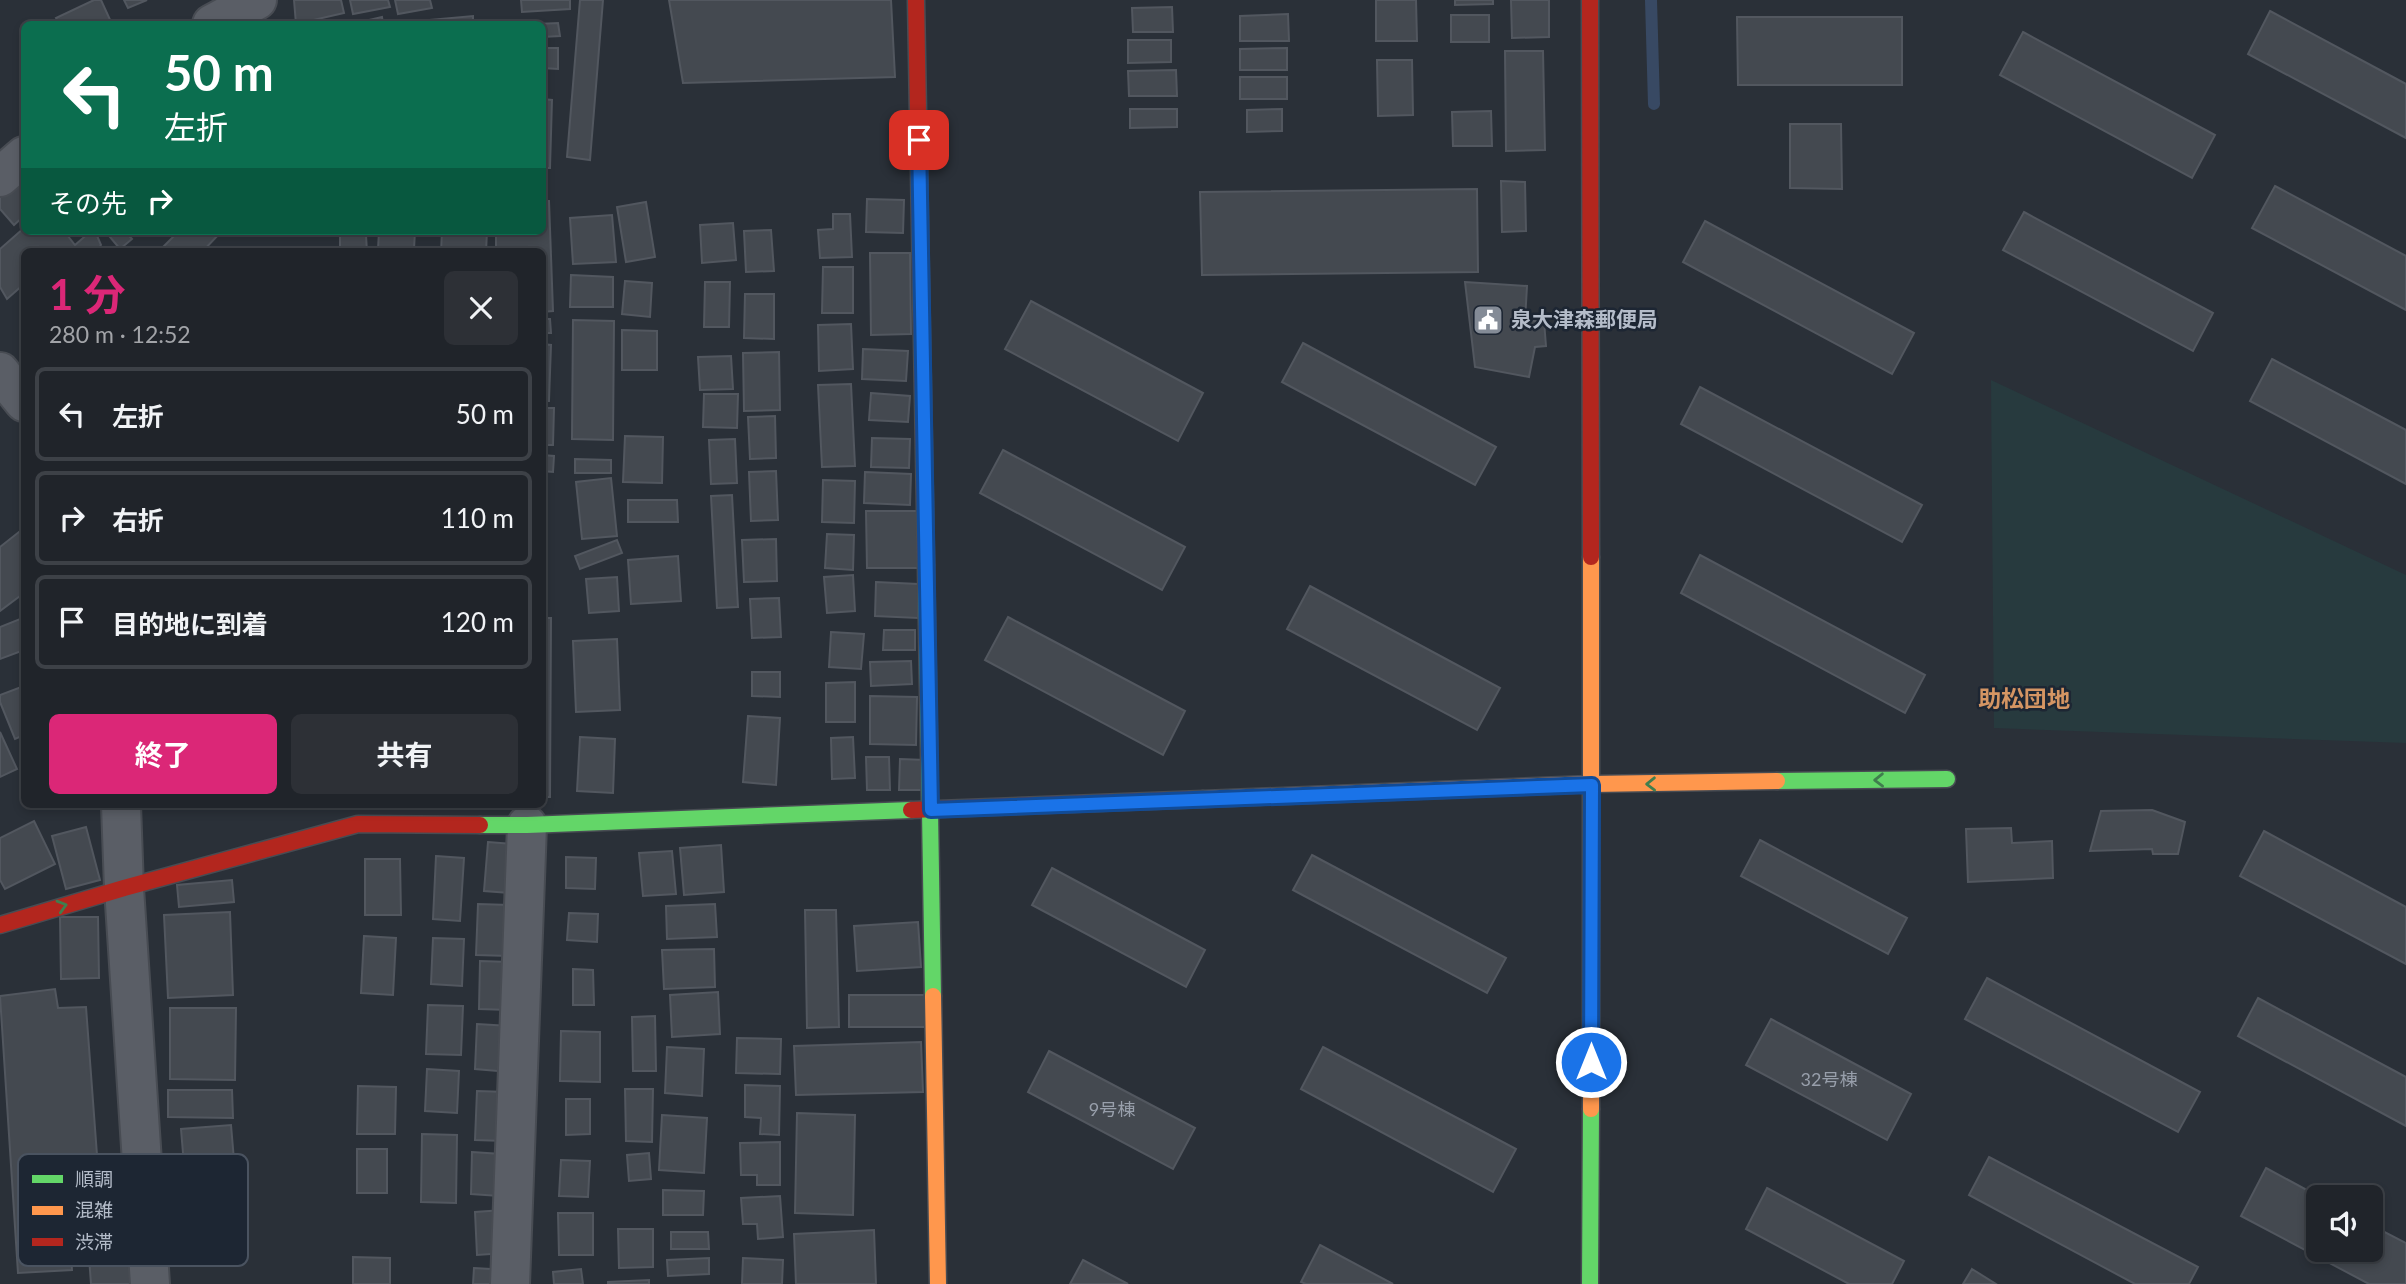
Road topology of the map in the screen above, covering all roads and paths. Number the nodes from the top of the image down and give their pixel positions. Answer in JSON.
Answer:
{"nodes":[{"id":1,"x":257,"y":0,"type":"edge"},
{"id":2,"x":916,"y":0,"type":"edge"},
{"id":3,"x":1590,"y":0,"type":"edge"},
{"id":4,"x":218,"y":21,"type":"edge"},
{"id":5,"x":21,"y":159,"type":"edge"},
{"id":6,"x":0,"y":177,"type":"edge"},
{"id":7,"x":0,"y":372,"type":"edge"},
{"id":8,"x":21,"y":398,"type":"edge"},
{"id":9,"x":1947,"y":779,"type":"dead end"},
{"id":10,"x":1592,"y":785,"type":"junction"},
{"id":11,"x":121,"y":808,"type":"edge"},
{"id":12,"x":931,"y":810,"type":"junction"},
{"id":13,"x":527,"y":825,"type":"junction"},
{"id":14,"x":124,"y":888,"type":"junction"},
{"id":15,"x":0,"y":925,"type":"edge"},
{"id":16,"x":141,"y":1154,"type":"edge"},
{"id":17,"x":149,"y":1266,"type":"edge"},
{"id":18,"x":150,"y":1284,"type":"edge"},
{"id":19,"x":510,"y":1284,"type":"edge"},
{"id":20,"x":938,"y":1284,"type":"edge"},
{"id":21,"x":1590,"y":1284,"type":"edge"}],
"edges":[{"from":1,"to":4,"type":"street"},
{"from":2,"to":12,"type":"street"},
{"from":3,"to":10,"type":"street"},
{"from":5,"to":6,"type":"street"},
{"from":7,"to":8,"type":"street"},
{"from":9,"to":10,"type":"street","one_way":true},
{"from":10,"to":12,"type":"street"},
{"from":10,"to":21,"type":"street"},
{"from":11,"to":14,"type":"street"},
{"from":12,"to":13,"type":"street"},
{"from":12,"to":20,"type":"street"},
{"from":13,"to":14,"type":"street"},
{"from":13,"to":19,"type":"street"},
{"from":15,"to":14,"type":"street","one_way":true},
{"from":14,"to":16,"type":"street"},
{"from":17,"to":18,"type":"street"}]}
